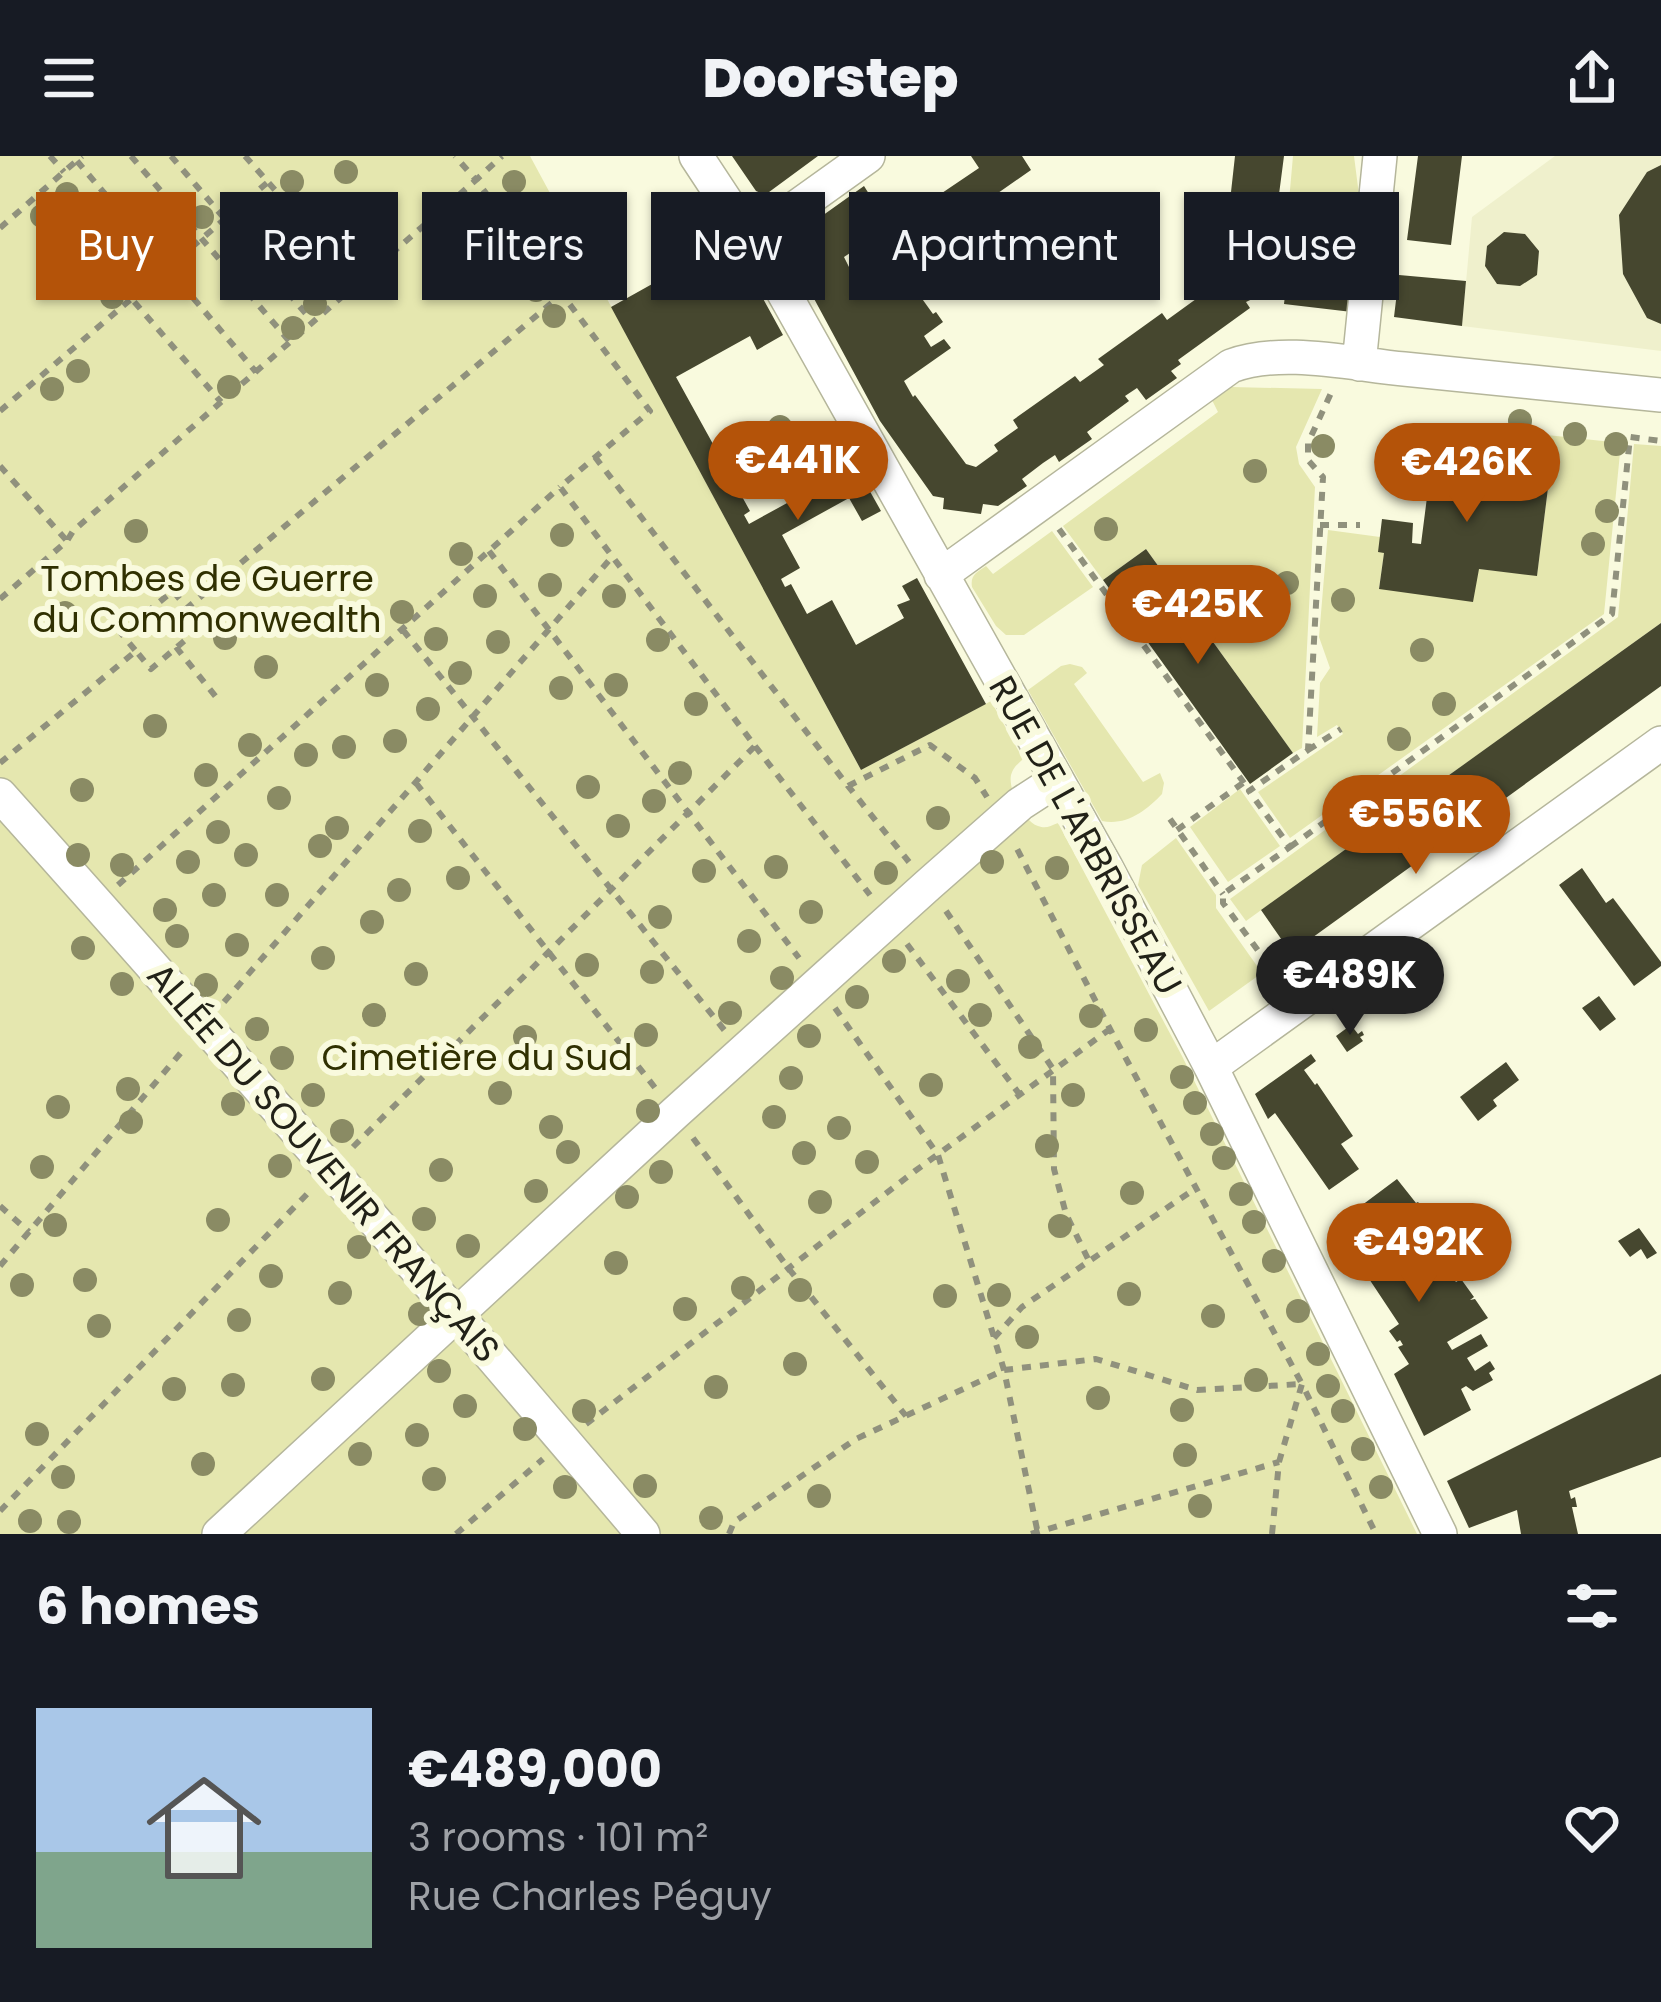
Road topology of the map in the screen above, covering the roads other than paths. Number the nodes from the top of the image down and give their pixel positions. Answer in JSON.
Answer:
{"nodes":[{"id":1,"x":696,"y":156,"type":"edge"},
{"id":2,"x":868,"y":156,"type":"edge"},
{"id":3,"x":1380,"y":156,"type":"edge"},
{"id":4,"x":720,"y":192,"type":"edge"},
{"id":5,"x":818,"y":192,"type":"edge"},
{"id":6,"x":788,"y":300,"type":"edge"},
{"id":7,"x":1353,"y":363,"type":"junction"},
{"id":8,"x":1661,"y":395,"type":"edge"},
{"id":9,"x":941,"y":574,"type":"junction"},
{"id":10,"x":1661,"y":743,"type":"edge"},
{"id":11,"x":1057,"y":780,"type":"junction"},
{"id":12,"x":0,"y":795,"type":"edge"},
{"id":13,"x":1210,"y":1067,"type":"junction"},
{"id":14,"x":457,"y":1313,"type":"junction"},
{"id":15,"x":219,"y":1534,"type":"edge"},
{"id":16,"x":643,"y":1534,"type":"edge"},
{"id":17,"x":1440,"y":1534,"type":"edge"}],
"edges":[{"from":1,"to":4,"type":"street","name":"RUE DE L'ARBRISSEAU"},
{"from":2,"to":5,"type":"street"},
{"from":3,"to":7,"type":"street"},
{"from":6,"to":9,"type":"street","name":"RUE DE L'ARBRISSEAU"},
{"from":7,"to":8,"type":"street"},
{"from":7,"to":9,"type":"street"},
{"from":9,"to":11,"type":"street","name":"RUE DE L'ARBRISSEAU"},
{"from":10,"to":13,"type":"street"},
{"from":11,"to":13,"type":"street","name":"RUE DE L'ARBRISSEAU"},
{"from":11,"to":14,"type":"street"},
{"from":12,"to":14,"type":"street","name":"ALLÉE DU SOUVENIR FRANÇAIS"},
{"from":13,"to":17,"type":"street","name":"RUE DE L'ARBRISSEAU"},
{"from":14,"to":15,"type":"street"},
{"from":14,"to":16,"type":"street","name":"ALLÉE DU SOUVENIR FRANÇAIS"}]}
